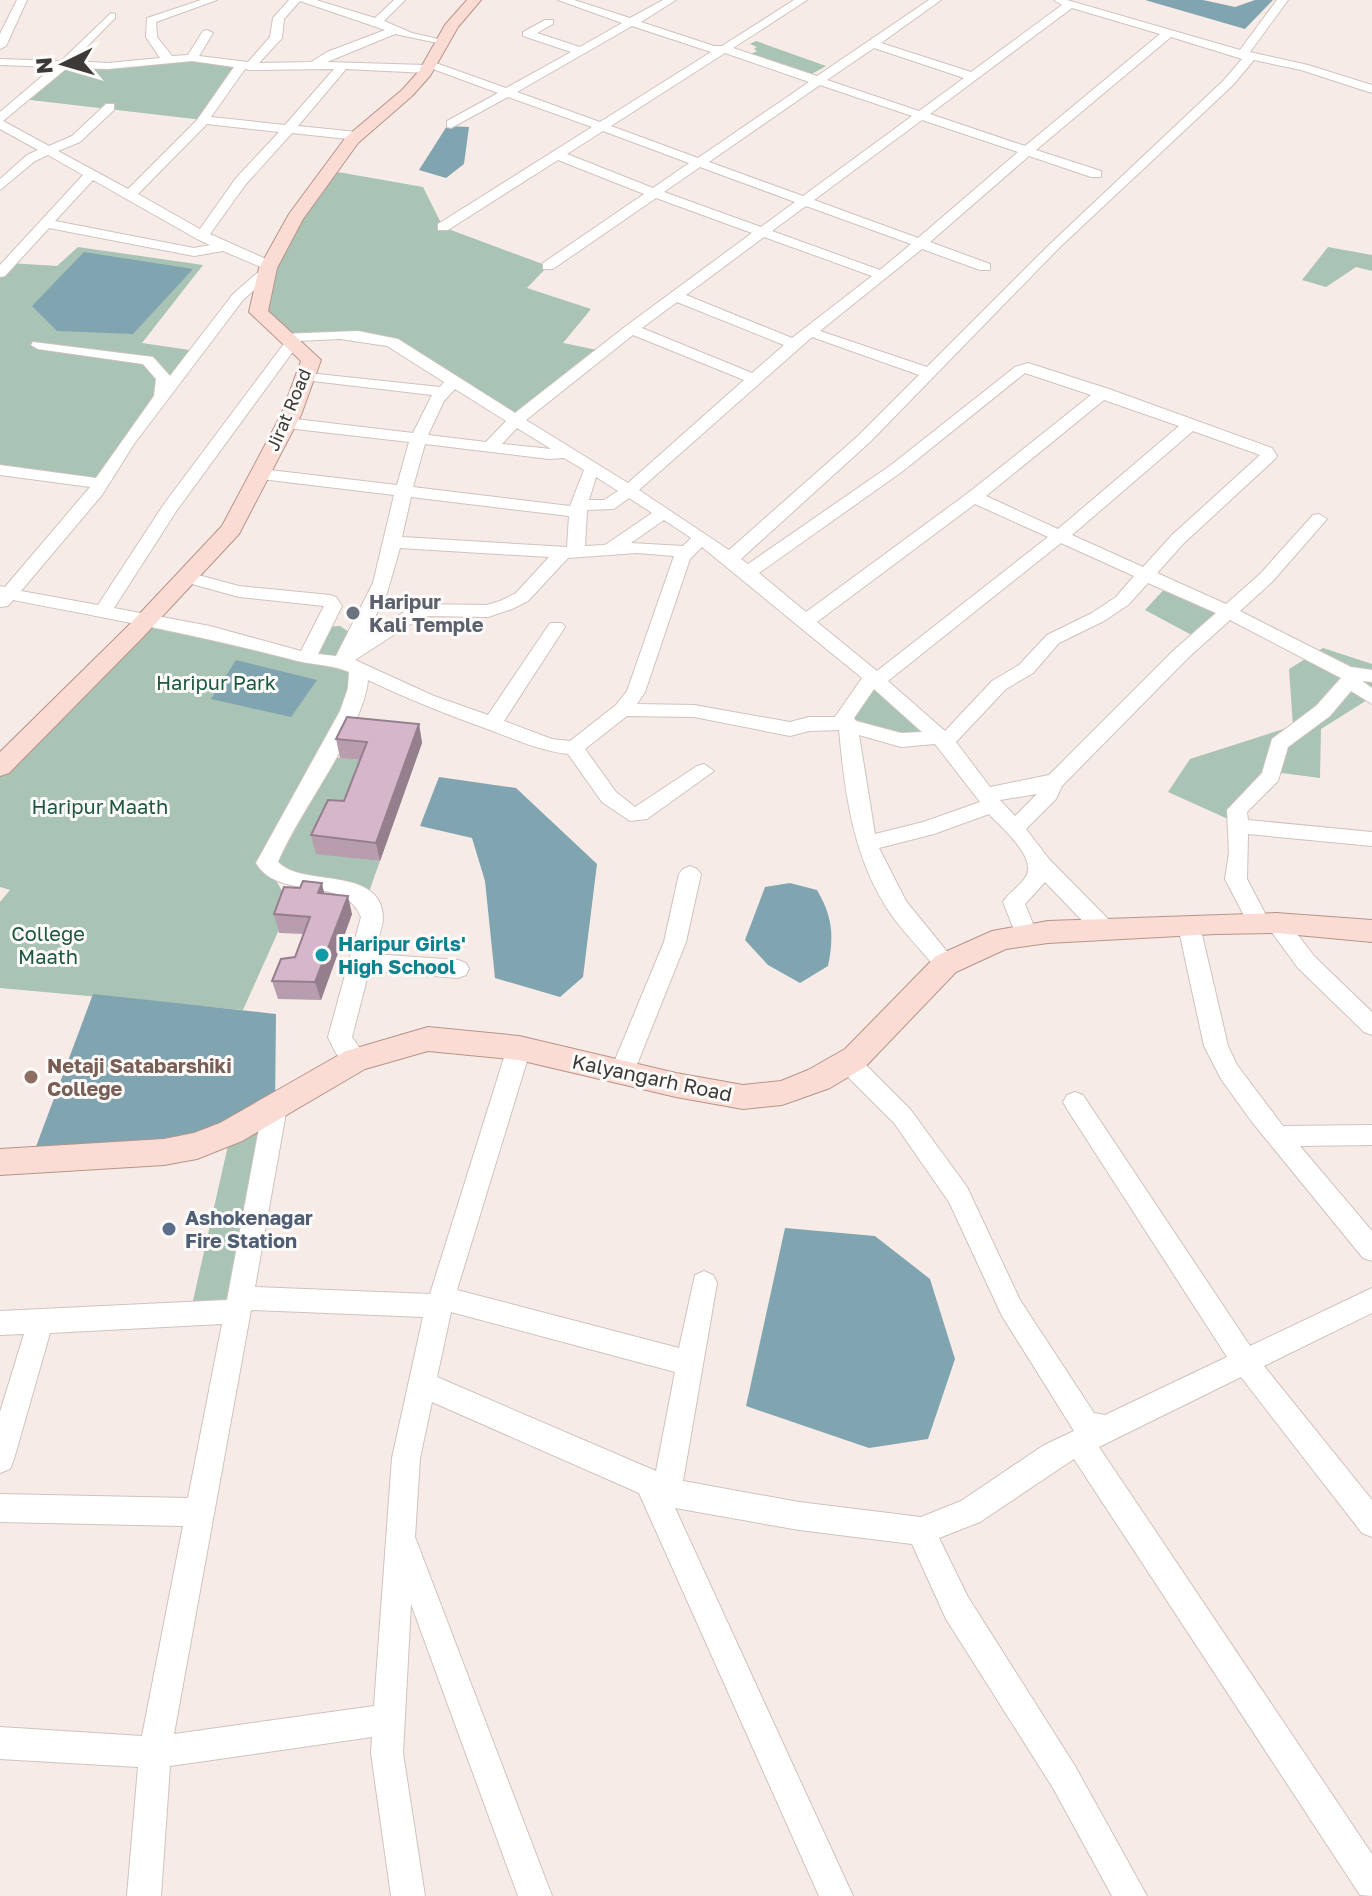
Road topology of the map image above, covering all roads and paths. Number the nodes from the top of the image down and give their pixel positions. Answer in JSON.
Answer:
{"nodes":[{"id":1,"x":22,"y":0,"type":"edge"},
{"id":2,"x":212,"y":0,"type":"edge"},
{"id":3,"x":295,"y":0,"type":"edge"},
{"id":4,"x":400,"y":0,"type":"edge"},
{"id":5,"x":474,"y":0,"type":"edge"},
{"id":6,"x":563,"y":0,"type":"edge"},
{"id":7,"x":671,"y":0,"type":"edge"},
{"id":8,"x":802,"y":0,"type":"edge"},
{"id":9,"x":936,"y":0,"type":"edge"},
{"id":10,"x":1054,"y":0,"type":"edge"},
{"id":11,"x":1283,"y":0,"type":"edge"},
{"id":12,"x":308,"y":1,"type":"edge"},
{"id":13,"x":1070,"y":5,"type":"junction"},
{"id":14,"x":111,"y":16,"type":"dead end"},
{"id":15,"x":377,"y":22,"type":"junction"},
{"id":16,"x":549,"y":22,"type":"dead end"},
{"id":17,"x":633,"y":22,"type":"junction"},
{"id":18,"x":395,"y":30,"type":"junction"},
{"id":19,"x":207,"y":33,"type":"dead end"},
{"id":20,"x":1169,"y":33,"type":"junction"},
{"id":21,"x":443,"y":43,"type":"junction"},
{"id":22,"x":871,"y":43,"type":"junction"},
{"id":23,"x":0,"y":46,"type":"edge"},
{"id":24,"x":724,"y":49,"type":"junction"},
{"id":25,"x":581,"y":51,"type":"junction"},
{"id":26,"x":1243,"y":54,"type":"junction"},
{"id":27,"x":192,"y":58,"type":"junction"},
{"id":28,"x":169,"y":60,"type":"junction"},
{"id":29,"x":0,"y":62,"type":"edge"},
{"id":30,"x":314,"y":65,"type":"junction"},
{"id":31,"x":61,"y":66,"type":"junction"},
{"id":32,"x":245,"y":66,"type":"junction"},
{"id":33,"x":342,"y":67,"type":"junction"},
{"id":34,"x":429,"y":67,"type":"junction"},
{"id":35,"x":971,"y":76,"type":"junction"},
{"id":36,"x":815,"y":82,"type":"junction"},
{"id":37,"x":1372,"y":89,"type":"edge"},
{"id":38,"x":509,"y":93,"type":"junction"},
{"id":39,"x":110,"y":107,"type":"dead end"},
{"id":40,"x":920,"y":116,"type":"junction"},
{"id":41,"x":0,"y":118,"type":"edge"},
{"id":42,"x":203,"y":120,"type":"junction"},
{"id":43,"x":0,"y":124,"type":"edge"},
{"id":44,"x":451,"y":124,"type":"dead end"},
{"id":45,"x":605,"y":126,"type":"junction"},
{"id":46,"x":288,"y":129,"type":"junction"},
{"id":47,"x":357,"y":136,"type":"junction"},
{"id":48,"x":46,"y":150,"type":"junction"},
{"id":49,"x":1028,"y":152,"type":"junction"},
{"id":50,"x":559,"y":155,"type":"junction"},
{"id":51,"x":699,"y":162,"type":"junction"},
{"id":52,"x":92,"y":173,"type":"junction"},
{"id":53,"x":1096,"y":174,"type":"dead end"},
{"id":54,"x":0,"y":186,"type":"edge"},
{"id":55,"x":653,"y":193,"type":"junction"},
{"id":56,"x":130,"y":195,"type":"junction"},
{"id":57,"x":802,"y":202,"type":"junction"},
{"id":58,"x":47,"y":224,"type":"junction"},
{"id":59,"x":443,"y":227,"type":"dead end"},
{"id":60,"x":764,"y":231,"type":"junction"},
{"id":61,"x":202,"y":236,"type":"junction"},
{"id":62,"x":917,"y":245,"type":"junction"},
{"id":63,"x":224,"y":247,"type":"junction"},
{"id":64,"x":3,"y":266,"type":"edge"},
{"id":65,"x":548,"y":266,"type":"dead end"},
{"id":66,"x":985,"y":267,"type":"dead end"},
{"id":67,"x":269,"y":268,"type":"junction"},
{"id":68,"x":882,"y":275,"type":"junction"},
{"id":69,"x":679,"y":297,"type":"junction"},
{"id":70,"x":259,"y":308,"type":"junction"},
{"id":71,"x":214,"y":327,"type":"junction"},
{"id":72,"x":631,"y":329,"type":"junction"},
{"id":73,"x":810,"y":332,"type":"junction"},
{"id":74,"x":289,"y":340,"type":"junction"},
{"id":75,"x":794,"y":344,"type":"junction"},
{"id":76,"x":38,"y":345,"type":"dead end"},
{"id":77,"x":929,"y":373,"type":"junction"},
{"id":78,"x":304,"y":375,"type":"junction"},
{"id":79,"x":754,"y":379,"type":"junction"},
{"id":80,"x":447,"y":387,"type":"junction"},
{"id":81,"x":1104,"y":392,"type":"junction"},
{"id":82,"x":162,"y":396,"type":"junction"},
{"id":83,"x":513,"y":421,"type":"junction"},
{"id":84,"x":287,"y":423,"type":"junction"},
{"id":85,"x":1191,"y":424,"type":"junction"},
{"id":86,"x":419,"y":437,"type":"junction"},
{"id":87,"x":491,"y":446,"type":"junction"},
{"id":88,"x":568,"y":453,"type":"junction"},
{"id":89,"x":593,"y":467,"type":"junction"},
{"id":90,"x":6,"y":471,"type":"edge"},
{"id":91,"x":261,"y":474,"type":"junction"},
{"id":92,"x":101,"y":484,"type":"junction"},
{"id":93,"x":0,"y":485,"type":"edge"},
{"id":94,"x":406,"y":489,"type":"junction"},
{"id":95,"x":627,"y":492,"type":"junction"},
{"id":96,"x":974,"y":497,"type":"junction"},
{"id":97,"x":577,"y":508,"type":"junction"},
{"id":98,"x":663,"y":513,"type":"junction"},
{"id":99,"x":1319,"y":519,"type":"dead end"},
{"id":100,"x":1060,"y":536,"type":"junction"},
{"id":101,"x":701,"y":538,"type":"junction"},
{"id":102,"x":392,"y":542,"type":"junction"},
{"id":103,"x":610,"y":550,"type":"junction"},
{"id":104,"x":686,"y":552,"type":"junction"},
{"id":105,"x":569,"y":553,"type":"junction"},
{"id":106,"x":730,"y":559,"type":"junction"},
{"id":107,"x":747,"y":573,"type":"junction"},
{"id":108,"x":1144,"y":574,"type":"junction"},
{"id":109,"x":187,"y":577,"type":"junction"},
{"id":110,"x":3,"y":597,"type":"edge"},
{"id":111,"x":102,"y":612,"type":"junction"},
{"id":112,"x":1230,"y":613,"type":"junction"},
{"id":113,"x":146,"y":620,"type":"junction"},
{"id":114,"x":806,"y":621,"type":"junction"},
{"id":115,"x":556,"y":627,"type":"dead end"},
{"id":116,"x":307,"y":658,"type":"junction"},
{"id":117,"x":351,"y":665,"type":"junction"},
{"id":118,"x":1359,"y":677,"type":"edge"},
{"id":119,"x":875,"y":678,"type":"junction"},
{"id":120,"x":1372,"y":698,"type":"edge"},
{"id":121,"x":623,"y":710,"type":"junction"},
{"id":122,"x":845,"y":723,"type":"junction"},
{"id":123,"x":492,"y":724,"type":"junction"},
{"id":124,"x":941,"y":740,"type":"junction"},
{"id":125,"x":574,"y":748,"type":"junction"},
{"id":126,"x":0,"y":767,"type":"edge"},
{"id":127,"x":704,"y":771,"type":"dead end"},
{"id":128,"x":1053,"y":781,"type":"junction"},
{"id":129,"x":989,"y":800,"type":"junction"},
{"id":130,"x":1238,"y":826,"type":"junction"},
{"id":131,"x":1014,"y":829,"type":"junction"},
{"id":132,"x":1372,"y":839,"type":"edge"},
{"id":133,"x":868,"y":843,"type":"junction"},
{"id":134,"x":1041,"y":864,"type":"junction"},
{"id":135,"x":690,"y":874,"type":"dead end"},
{"id":136,"x":1268,"y":923,"type":"junction"},
{"id":137,"x":1189,"y":926,"type":"junction"},
{"id":138,"x":1105,"y":930,"type":"junction"},
{"id":139,"x":1372,"y":931,"type":"edge"},
{"id":140,"x":1026,"y":934,"type":"junction"},
{"id":141,"x":360,"y":962,"type":"junction"},
{"id":142,"x":946,"y":964,"type":"junction"},
{"id":143,"x":458,"y":969,"type":"dead end"},
{"id":144,"x":1372,"y":1026,"type":"edge"},
{"id":145,"x":519,"y":1048,"type":"junction"},
{"id":146,"x":356,"y":1060,"type":"junction"},
{"id":147,"x":848,"y":1062,"type":"junction"},
{"id":148,"x":622,"y":1072,"type":"junction"},
{"id":149,"x":1075,"y":1102,"type":"dead end"},
{"id":150,"x":275,"y":1107,"type":"junction"},
{"id":151,"x":1372,"y":1135,"type":"edge"},
{"id":152,"x":1277,"y":1136,"type":"junction"},
{"id":153,"x":0,"y":1162,"type":"edge"},
{"id":154,"x":1372,"y":1250,"type":"edge"},
{"id":155,"x":704,"y":1283,"type":"dead end"},
{"id":156,"x":1372,"y":1300,"type":"edge"},
{"id":157,"x":440,"y":1302,"type":"junction"},
{"id":158,"x":239,"y":1304,"type":"junction"},
{"id":159,"x":0,"y":1323,"type":"edge"},
{"id":160,"x":40,"y":1323,"type":"junction"},
{"id":161,"x":1245,"y":1362,"type":"junction"},
{"id":162,"x":690,"y":1363,"type":"junction"},
{"id":163,"x":422,"y":1384,"type":"junction"},
{"id":164,"x":1093,"y":1436,"type":"junction"},
{"id":165,"x":0,"y":1459,"type":"edge"},
{"id":166,"x":657,"y":1486,"type":"junction"},
{"id":167,"x":0,"y":1508,"type":"edge"},
{"id":168,"x":200,"y":1512,"type":"junction"},
{"id":169,"x":1372,"y":1523,"type":"edge"},
{"id":170,"x":921,"y":1531,"type":"junction"},
{"id":171,"x":401,"y":1538,"type":"junction"},
{"id":172,"x":389,"y":1719,"type":"junction"},
{"id":173,"x":0,"y":1743,"type":"edge"},
{"id":174,"x":155,"y":1752,"type":"junction"},
{"id":175,"x":1372,"y":1883,"type":"edge"},
{"id":176,"x":144,"y":1896,"type":"edge"},
{"id":177,"x":408,"y":1896,"type":"edge"},
{"id":178,"x":535,"y":1896,"type":"edge"},
{"id":179,"x":836,"y":1896,"type":"edge"},
{"id":180,"x":1130,"y":1896,"type":"edge"}],
"edges":[{"from":1,"to":23,"type":"street"},
{"from":2,"to":28,"type":"street"},
{"from":3,"to":32,"type":"street"},
{"from":4,"to":15,"type":"street"},
{"from":5,"to":21,"type":"main road"},
{"from":6,"to":17,"type":"street"},
{"from":7,"to":17,"type":"street"},
{"from":8,"to":24,"type":"street"},
{"from":9,"to":22,"type":"street"},
{"from":10,"to":13,"type":"street"},
{"from":11,"to":26,"type":"street"},
{"from":12,"to":15,"type":"street"},
{"from":13,"to":20,"type":"street"},
{"from":13,"to":35,"type":"street"},
{"from":14,"to":31,"type":"street"},
{"from":15,"to":18,"type":"street"},
{"from":16,"to":25,"type":"street"},
{"from":17,"to":24,"type":"street"},
{"from":17,"to":25,"type":"street"},
{"from":18,"to":21,"type":"street"},
{"from":18,"to":30,"type":"street"},
{"from":19,"to":27,"type":"street"},
{"from":20,"to":26,"type":"street"},
{"from":20,"to":49,"type":"street"},
{"from":21,"to":34,"type":"main road"},
{"from":22,"to":35,"type":"street"},
{"from":22,"to":36,"type":"street"},
{"from":24,"to":36,"type":"street"},
{"from":24,"to":45,"type":"street"},
{"from":25,"to":38,"type":"street"},
{"from":26,"to":37,"type":"street"},
{"from":26,"to":77,"type":"street"},
{"from":27,"to":28,"type":"street"},
{"from":27,"to":32,"type":"street"},
{"from":28,"to":31,"type":"street"},
{"from":29,"to":31,"type":"street"},
{"from":30,"to":32,"type":"street"},
{"from":30,"to":33,"type":"street"},
{"from":31,"to":41,"type":"street"},
{"from":32,"to":42,"type":"street"},
{"from":33,"to":34,"type":"street"},
{"from":33,"to":46,"type":"street"},
{"from":34,"to":38,"type":"street"},
{"from":34,"to":47,"type":"main road"},
{"from":35,"to":40,"type":"street"},
{"from":36,"to":40,"type":"street"},
{"from":36,"to":51,"type":"street"},
{"from":38,"to":44,"type":"street"},
{"from":38,"to":45,"type":"street"},
{"from":39,"to":48,"type":"street"},
{"from":40,"to":49,"type":"street"},
{"from":40,"to":57,"type":"street"},
{"from":42,"to":46,"type":"street"},
{"from":42,"to":56,"type":"street"},
{"from":43,"to":48,"type":"street"},
{"from":45,"to":50,"type":"street"},
{"from":45,"to":51,"type":"street"},
{"from":46,"to":47,"type":"street"},
{"from":46,"to":61,"type":"street"},
{"from":47,"to":67,"type":"main road"},
{"from":48,"to":52,"type":"street"},
{"from":48,"to":54,"type":"street"},
{"from":49,"to":53,"type":"street"},
{"from":49,"to":62,"type":"street"},
{"from":50,"to":55,"type":"street"},
{"from":50,"to":59,"type":"street"},
{"from":51,"to":55,"type":"street"},
{"from":51,"to":57,"type":"street"},
{"from":52,"to":56,"type":"street"},
{"from":52,"to":58,"type":"street"},
{"from":55,"to":60,"type":"street"},
{"from":55,"to":65,"type":"street"},
{"from":56,"to":61,"type":"street"},
{"from":57,"to":60,"type":"street"},
{"from":57,"to":62,"type":"street"},
{"from":58,"to":63,"type":"street"},
{"from":58,"to":64,"type":"street"},
{"from":60,"to":68,"type":"street"},
{"from":60,"to":69,"type":"street"},
{"from":61,"to":63,"type":"street"},
{"from":62,"to":66,"type":"street"},
{"from":62,"to":68,"type":"street"},
{"from":63,"to":67,"type":"street"},
{"from":67,"to":70,"type":"main road"},
{"from":67,"to":71,"type":"street"},
{"from":68,"to":73,"type":"street"},
{"from":69,"to":72,"type":"street"},
{"from":69,"to":75,"type":"street"},
{"from":70,"to":71,"type":"street"},
{"from":70,"to":74,"type":"main road","name":"Jirat Road"},
{"from":71,"to":82,"type":"street"},
{"from":72,"to":79,"type":"street"},
{"from":72,"to":83,"type":"street"},
{"from":73,"to":75,"type":"street"},
{"from":73,"to":77,"type":"street"},
{"from":74,"to":78,"type":"main road","name":"Jirat Road"},
{"from":74,"to":80,"type":"street"},
{"from":74,"to":111,"type":"street"},
{"from":75,"to":79,"type":"street"},
{"from":76,"to":82,"type":"street"},
{"from":77,"to":106,"type":"street"},
{"from":78,"to":80,"type":"street"},
{"from":78,"to":84,"type":"main road","name":"Jirat Road"},
{"from":79,"to":95,"type":"street"},
{"from":80,"to":83,"type":"street"},
{"from":80,"to":86,"type":"street"},
{"from":81,"to":85,"type":"street"},
{"from":81,"to":96,"type":"street"},
{"from":81,"to":107,"type":"street"},
{"from":82,"to":92,"type":"street"},
{"from":83,"to":87,"type":"street"},
{"from":83,"to":88,"type":"street"},
{"from":84,"to":86,"type":"street"},
{"from":84,"to":91,"type":"main road","name":"Jirat Road"},
{"from":85,"to":100,"type":"street"},
{"from":85,"to":108,"type":"street"},
{"from":86,"to":87,"type":"street"},
{"from":86,"to":94,"type":"street"},
{"from":87,"to":88,"type":"street"},
{"from":88,"to":89,"type":"street"},
{"from":89,"to":95,"type":"street"},
{"from":89,"to":97,"type":"street"},
{"from":90,"to":92,"type":"street"},
{"from":90,"to":93,"type":"street"},
{"from":91,"to":94,"type":"street"},
{"from":91,"to":109,"type":"main road","name":"Jirat Road"},
{"from":92,"to":110,"type":"street"},
{"from":94,"to":97,"type":"street"},
{"from":94,"to":102,"type":"street"},
{"from":95,"to":97,"type":"street"},
{"from":95,"to":98,"type":"street"},
{"from":96,"to":100,"type":"street"},
{"from":96,"to":114,"type":"street"},
{"from":97,"to":105,"type":"street"},
{"from":98,"to":101,"type":"street"},
{"from":98,"to":103,"type":"street"},
{"from":99,"to":112,"type":"street"},
{"from":100,"to":108,"type":"street"},
{"from":100,"to":119,"type":"street"},
{"from":101,"to":104,"type":"street"},
{"from":101,"to":106,"type":"street"},
{"from":102,"to":105,"type":"street"},
{"from":102,"to":117,"type":"street"},
{"from":103,"to":104,"type":"street"},
{"from":103,"to":105,"type":"street"},
{"from":104,"to":121,"type":"street"},
{"from":105,"to":117,"type":"street"},
{"from":106,"to":107,"type":"street"},
{"from":107,"to":114,"type":"street"},
{"from":108,"to":112,"type":"street"},
{"from":108,"to":124,"type":"street"},
{"from":109,"to":113,"type":"main road","name":"Jirat Road"},
{"from":109,"to":116,"type":"street"},
{"from":110,"to":111,"type":"street"},
{"from":111,"to":113,"type":"street"},
{"from":112,"to":118,"type":"street"},
{"from":112,"to":128,"type":"street"},
{"from":113,"to":116,"type":"street"},
{"from":113,"to":126,"type":"main road","name":"Jirat Road"},
{"from":114,"to":119,"type":"street"},
{"from":115,"to":123,"type":"street"},
{"from":116,"to":117,"type":"street"},
{"from":117,"to":123,"type":"street"},
{"from":117,"to":141,"type":"street"},
{"from":118,"to":120,"type":"street"},
{"from":118,"to":130,"type":"street"},
{"from":119,"to":122,"type":"street"},
{"from":119,"to":124,"type":"street"},
{"from":121,"to":122,"type":"street"},
{"from":121,"to":125,"type":"street"},
{"from":122,"to":124,"type":"street"},
{"from":122,"to":133,"type":"street"},
{"from":123,"to":125,"type":"street"},
{"from":124,"to":129,"type":"street"},
{"from":125,"to":127,"type":"street"},
{"from":128,"to":129,"type":"street"},
{"from":128,"to":131,"type":"street"},
{"from":129,"to":131,"type":"street"},
{"from":129,"to":133,"type":"street"},
{"from":130,"to":132,"type":"street"},
{"from":130,"to":136,"type":"street"},
{"from":131,"to":134,"type":"street"},
{"from":133,"to":142,"type":"street"},
{"from":134,"to":138,"type":"street"},
{"from":134,"to":140,"type":"street"},
{"from":135,"to":148,"type":"street"},
{"from":136,"to":137,"type":"main road","name":"Kalyangarh Road"},
{"from":136,"to":139,"type":"main road","name":"Kalyangarh Road"},
{"from":136,"to":144,"type":"street"},
{"from":137,"to":138,"type":"main road","name":"Kalyangarh Road"},
{"from":137,"to":152,"type":"street"},
{"from":138,"to":140,"type":"main road","name":"Kalyangarh Road"},
{"from":140,"to":142,"type":"main road","name":"Kalyangarh Road"},
{"from":141,"to":143,"type":"street"},
{"from":141,"to":146,"type":"street"},
{"from":142,"to":147,"type":"main road","name":"Kalyangarh Road"},
{"from":145,"to":146,"type":"main road","name":"Kalyangarh Road"},
{"from":145,"to":148,"type":"main road","name":"Kalyangarh Road"},
{"from":145,"to":157,"type":"street"},
{"from":146,"to":150,"type":"main road","name":"Kalyangarh Road"},
{"from":147,"to":148,"type":"main road","name":"Kalyangarh Road"},
{"from":147,"to":164,"type":"street"},
{"from":149,"to":161,"type":"street"},
{"from":150,"to":153,"type":"main road","name":"Kalyangarh Road"},
{"from":150,"to":158,"type":"street"},
{"from":151,"to":152,"type":"street"},
{"from":152,"to":154,"type":"street"},
{"from":155,"to":162,"type":"street"},
{"from":156,"to":161,"type":"street"},
{"from":157,"to":158,"type":"street"},
{"from":157,"to":162,"type":"street"},
{"from":157,"to":163,"type":"street"},
{"from":158,"to":160,"type":"street"},
{"from":158,"to":168,"type":"street"},
{"from":159,"to":160,"type":"street"},
{"from":160,"to":165,"type":"street"},
{"from":161,"to":164,"type":"street"},
{"from":161,"to":169,"type":"street"},
{"from":162,"to":166,"type":"street"},
{"from":163,"to":166,"type":"street"},
{"from":163,"to":171,"type":"street"},
{"from":164,"to":170,"type":"street"},
{"from":164,"to":175,"type":"street"},
{"from":166,"to":170,"type":"street"},
{"from":166,"to":179,"type":"street"},
{"from":167,"to":168,"type":"street"},
{"from":168,"to":174,"type":"street"},
{"from":170,"to":180,"type":"street"},
{"from":171,"to":172,"type":"street"},
{"from":171,"to":178,"type":"street"},
{"from":172,"to":174,"type":"street"},
{"from":172,"to":177,"type":"street"},
{"from":173,"to":174,"type":"street"},
{"from":174,"to":176,"type":"street"}]}
